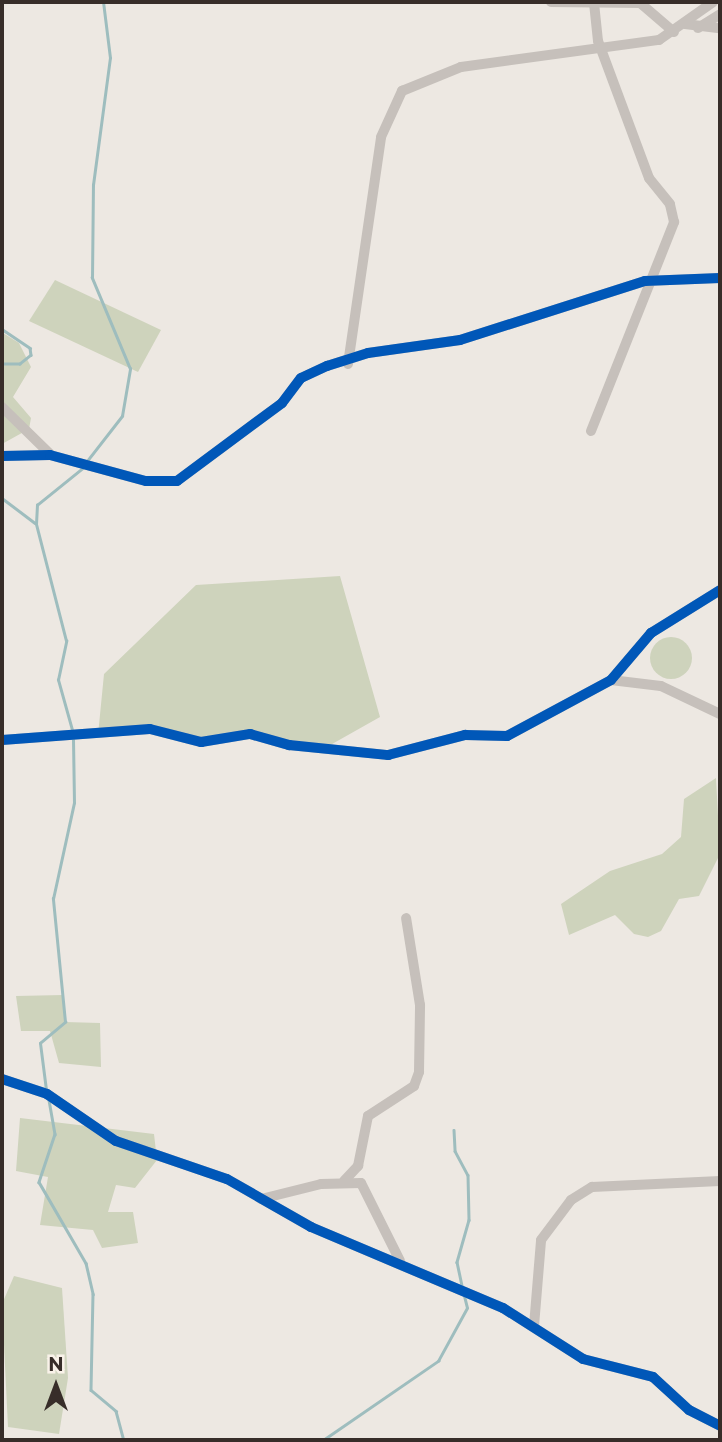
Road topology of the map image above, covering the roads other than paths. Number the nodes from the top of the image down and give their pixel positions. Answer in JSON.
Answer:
{"nodes":[{"id":1,"x":551,"y":2,"type":"edge"},
{"id":2,"x":640,"y":2,"type":"edge"},
{"id":3,"x":713,"y":2,"type":"edge"},
{"id":4,"x":594,"y":3,"type":"edge"},
{"id":5,"x":720,"y":14,"type":"edge"},
{"id":6,"x":685,"y":24,"type":"junction"},
{"id":7,"x":698,"y":28,"type":"junction"},
{"id":8,"x":720,"y":28,"type":"edge"},
{"id":9,"x":674,"y":32,"type":"junction"},
{"id":10,"x":602,"y":49,"type":"junction"},
{"id":11,"x":720,"y":278,"type":"edge"},
{"id":12,"x":656,"y":281,"type":"junction"},
{"id":13,"x":348,"y":364,"type":"junction"},
{"id":14,"x":2,"y":407,"type":"edge"},
{"id":15,"x":591,"y":431,"type":"dead end"},
{"id":16,"x":50,"y":454,"type":"junction"},
{"id":17,"x":2,"y":456,"type":"edge"},
{"id":18,"x":720,"y":590,"type":"edge"},
{"id":19,"x":611,"y":680,"type":"junction"},
{"id":20,"x":720,"y":714,"type":"edge"},
{"id":21,"x":2,"y":740,"type":"edge"},
{"id":22,"x":406,"y":918,"type":"dead end"},
{"id":23,"x":2,"y":1079,"type":"edge"},
{"id":24,"x":344,"y":1181,"type":"junction"},
{"id":25,"x":720,"y":1181,"type":"edge"},
{"id":26,"x":261,"y":1199,"type":"junction"},
{"id":27,"x":404,"y":1267,"type":"junction"},
{"id":28,"x":534,"y":1326,"type":"junction"},
{"id":29,"x":720,"y":1426,"type":"edge"}],
"edges":[{"from":1,"to":4,"type":"street"},
{"from":2,"to":4,"type":"street"},
{"from":2,"to":9,"type":"street"},
{"from":3,"to":6,"type":"street"},
{"from":4,"to":10,"type":"street"},
{"from":5,"to":7,"type":"street"},
{"from":6,"to":7,"type":"street"},
{"from":6,"to":9,"type":"street"},
{"from":7,"to":8,"type":"street"},
{"from":9,"to":10,"type":"street"},
{"from":10,"to":12,"type":"street"},
{"from":10,"to":13,"type":"street"},
{"from":11,"to":12,"type":"street"},
{"from":12,"to":13,"type":"street"},
{"from":12,"to":15,"type":"street"},
{"from":13,"to":16,"type":"street"},
{"from":14,"to":16,"type":"street"},
{"from":16,"to":17,"type":"street"},
{"from":18,"to":19,"type":"street"},
{"from":19,"to":20,"type":"street"},
{"from":19,"to":21,"type":"street"},
{"from":22,"to":24,"type":"street"},
{"from":23,"to":26,"type":"street"},
{"from":24,"to":26,"type":"street"},
{"from":24,"to":27,"type":"street"},
{"from":25,"to":28,"type":"street"},
{"from":26,"to":27,"type":"street"},
{"from":27,"to":28,"type":"street"},
{"from":28,"to":29,"type":"street"}]}
